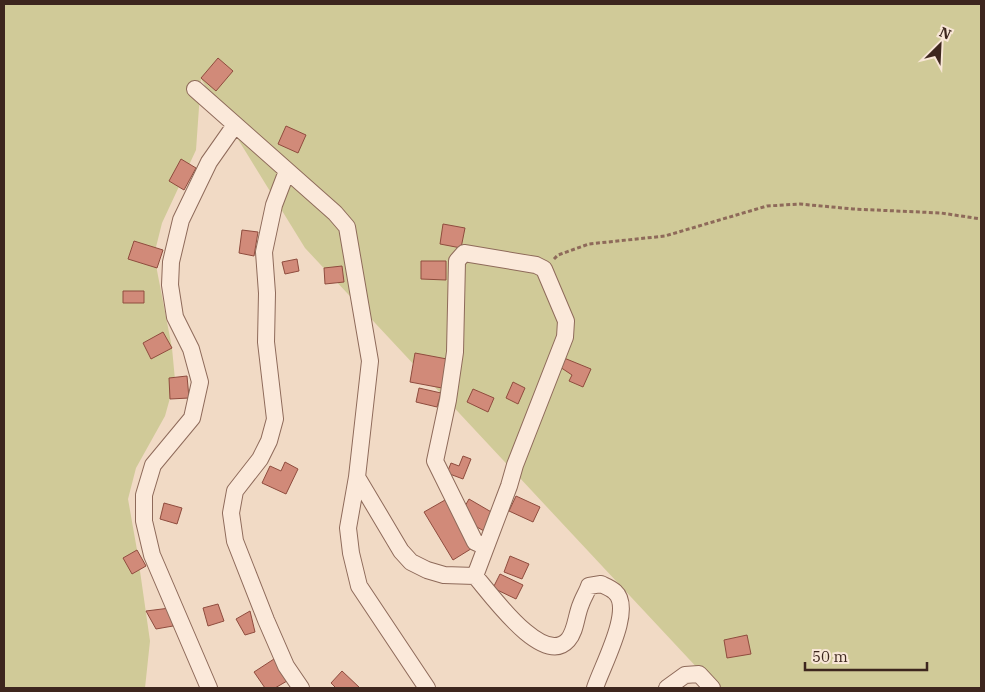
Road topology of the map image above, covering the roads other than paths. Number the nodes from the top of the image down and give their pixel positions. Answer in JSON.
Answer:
{"nodes":[{"id":1,"x":195,"y":89,"type":"dead end"},
{"id":2,"x":236,"y":125,"type":"junction"},
{"id":3,"x":287,"y":171,"type":"junction"},
{"id":4,"x":357,"y":477,"type":"junction"},
{"id":5,"x":486,"y":547,"type":"junction"},
{"id":6,"x":475,"y":576,"type":"junction"},
{"id":7,"x":209,"y":688,"type":"edge"},
{"id":8,"x":302,"y":688,"type":"edge"},
{"id":9,"x":427,"y":688,"type":"edge"},
{"id":10,"x":595,"y":688,"type":"edge"},
{"id":11,"x":667,"y":688,"type":"edge"},
{"id":12,"x":712,"y":688,"type":"edge"}],
"edges":[{"from":1,"to":2,"type":"street"},
{"from":2,"to":3,"type":"street"},
{"from":2,"to":7,"type":"street"},
{"from":3,"to":4,"type":"street"},
{"from":3,"to":8,"type":"street"},
{"from":4,"to":6,"type":"street"},
{"from":4,"to":9,"type":"street"},
{"from":5,"to":5,"type":"street"},
{"from":5,"to":6,"type":"street"},
{"from":6,"to":10,"type":"street"},
{"from":11,"to":12,"type":"street"}]}
